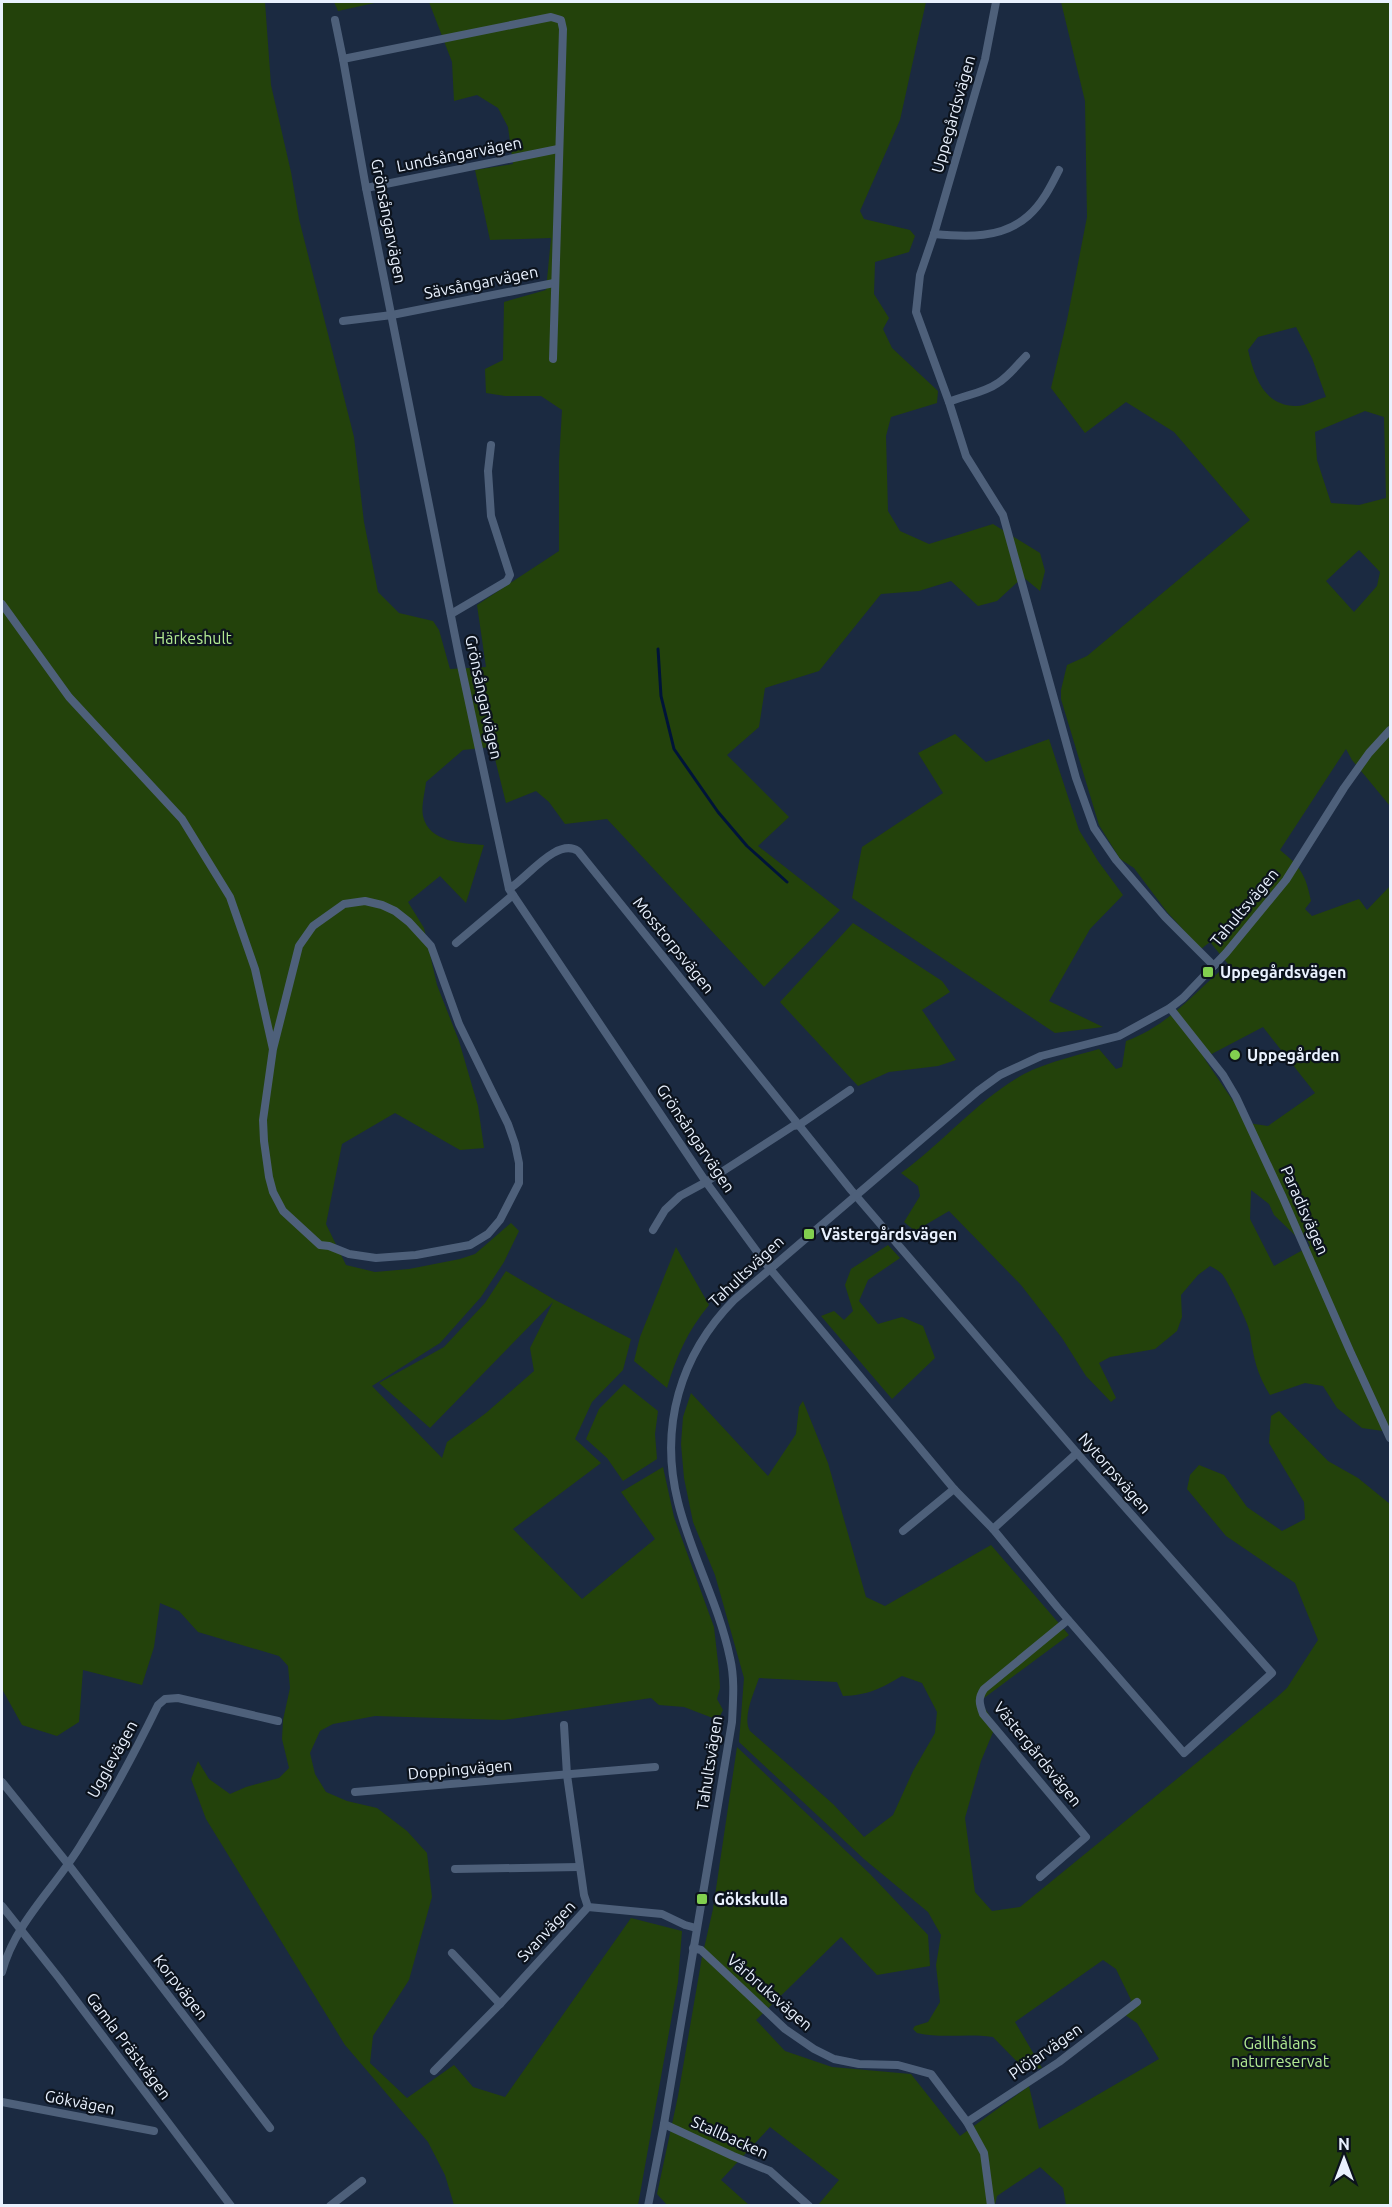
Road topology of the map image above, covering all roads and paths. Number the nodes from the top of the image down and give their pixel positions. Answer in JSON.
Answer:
{"nodes":[{"id":1,"x":996,"y":2,"type":"edge"},
{"id":2,"x":335,"y":20,"type":"dead end"},
{"id":3,"x":343,"y":59,"type":"junction"},
{"id":4,"x":558,"y":149,"type":"junction"},
{"id":5,"x":1059,"y":170,"type":"dead end"},
{"id":6,"x":366,"y":188,"type":"junction"},
{"id":7,"x":934,"y":234,"type":"junction"},
{"id":8,"x":554,"y":283,"type":"junction"},
{"id":9,"x":392,"y":315,"type":"junction"},
{"id":10,"x":343,"y":321,"type":"dead end"},
{"id":11,"x":1026,"y":356,"type":"dead end"},
{"id":12,"x":553,"y":359,"type":"dead end"},
{"id":13,"x":949,"y":402,"type":"junction"},
{"id":14,"x":491,"y":445,"type":"dead end"},
{"id":15,"x":2,"y":604,"type":"edge"},
{"id":16,"x":452,"y":614,"type":"junction"},
{"id":17,"x":1390,"y":730,"type":"edge"},
{"id":18,"x":511,"y":892,"type":"junction"},
{"id":19,"x":456,"y":944,"type":"dead end"},
{"id":20,"x":1214,"y":966,"type":"junction"},
{"id":21,"x":1170,"y":1008,"type":"junction"},
{"id":22,"x":273,"y":1049,"type":"junction"},
{"id":23,"x":850,"y":1090,"type":"dead end"},
{"id":24,"x":799,"y":1125,"type":"junction"},
{"id":25,"x":706,"y":1182,"type":"junction"},
{"id":26,"x":858,"y":1197,"type":"junction"},
{"id":27,"x":653,"y":1230,"type":"dead end"},
{"id":28,"x":770,"y":1268,"type":"junction"},
{"id":29,"x":1390,"y":1438,"type":"edge"},
{"id":30,"x":1077,"y":1453,"type":"junction"},
{"id":31,"x":954,"y":1489,"type":"junction"},
{"id":32,"x":993,"y":1529,"type":"junction"},
{"id":33,"x":903,"y":1531,"type":"dead end"},
{"id":34,"x":1068,"y":1620,"type":"junction"},
{"id":35,"x":278,"y":1721,"type":"dead end"},
{"id":36,"x":564,"y":1725,"type":"dead end"},
{"id":37,"x":655,"y":1767,"type":"dead end"},
{"id":38,"x":567,"y":1775,"type":"junction"},
{"id":39,"x":2,"y":1782,"type":"edge"},
{"id":40,"x":355,"y":1792,"type":"dead end"},
{"id":41,"x":68,"y":1864,"type":"junction"},
{"id":42,"x":579,"y":1867,"type":"junction"},
{"id":43,"x":455,"y":1869,"type":"dead end"},
{"id":44,"x":1040,"y":1877,"type":"dead end"},
{"id":45,"x":2,"y":1906,"type":"edge"},
{"id":46,"x":588,"y":1907,"type":"junction"},
{"id":47,"x":696,"y":1928,"type":"junction"},
{"id":48,"x":20,"y":1929,"type":"junction"},
{"id":49,"x":693,"y":1948,"type":"junction"},
{"id":50,"x":452,"y":1953,"type":"dead end"},
{"id":51,"x":2,"y":1969,"type":"edge"},
{"id":52,"x":1137,"y":2002,"type":"dead end"},
{"id":53,"x":500,"y":2004,"type":"junction"},
{"id":54,"x":434,"y":2071,"type":"dead end"},
{"id":55,"x":2,"y":2102,"type":"edge"},
{"id":56,"x":967,"y":2122,"type":"junction"},
{"id":57,"x":664,"y":2124,"type":"junction"},
{"id":58,"x":270,"y":2128,"type":"dead end"},
{"id":59,"x":154,"y":2131,"type":"dead end"},
{"id":60,"x":362,"y":2181,"type":"dead end"},
{"id":61,"x":231,"y":2205,"type":"edge"},
{"id":62,"x":330,"y":2205,"type":"edge"},
{"id":63,"x":648,"y":2205,"type":"edge"},
{"id":64,"x":809,"y":2205,"type":"edge"},
{"id":65,"x":992,"y":2205,"type":"edge"}],
"edges":[{"from":1,"to":7,"type":"street","name":"Uppegårdsvägen"},
{"from":2,"to":3,"type":"street","name":"Grönsångarvägen"},
{"from":3,"to":4,"type":"street"},
{"from":3,"to":6,"type":"street","name":"Grönsångarvägen"},
{"from":4,"to":6,"type":"street","name":"Lundsångarvägen"},
{"from":4,"to":8,"type":"street"},
{"from":5,"to":7,"type":"street"},
{"from":6,"to":9,"type":"street","name":"Grönsångarvägen"},
{"from":7,"to":13,"type":"street","name":"Uppegårdsvägen"},
{"from":8,"to":9,"type":"street","name":"Sävsångarvägen"},
{"from":8,"to":12,"type":"street"},
{"from":9,"to":10,"type":"street","name":"Sävsångarvägen"},
{"from":9,"to":16,"type":"street","name":"Grönsångarvägen"},
{"from":11,"to":13,"type":"street"},
{"from":13,"to":20,"type":"street","name":"Uppegårdsvägen"},
{"from":14,"to":16,"type":"street"},
{"from":15,"to":22,"type":"street"},
{"from":16,"to":18,"type":"street","name":"Grönsångarvägen"},
{"from":17,"to":20,"type":"street","name":"Tahultsvägen"},
{"from":18,"to":19,"type":"street","name":"Mosstorpsvägen"},
{"from":18,"to":24,"type":"street","name":"Mosstorpsvägen"},
{"from":18,"to":25,"type":"street","name":"Grönsångarvägen"},
{"from":20,"to":21,"type":"street","name":"Tahultsvägen"},
{"from":21,"to":26,"type":"street","name":"Tahultsvägen"},
{"from":21,"to":29,"type":"street","name":"Paradisvägen"},
{"from":22,"to":22,"type":"street"},
{"from":23,"to":24,"type":"street"},
{"from":24,"to":25,"type":"street"},
{"from":24,"to":26,"type":"street","name":"Mosstorpsvägen"},
{"from":25,"to":27,"type":"street"},
{"from":25,"to":28,"type":"street","name":"Grönsångarvägen"},
{"from":26,"to":28,"type":"street","name":"Tahultsvägen"},
{"from":26,"to":30,"type":"street","name":"Nytorpsvägen"},
{"from":28,"to":31,"type":"street"},
{"from":28,"to":47,"type":"street","name":"Tahultsvägen"},
{"from":30,"to":32,"type":"street"},
{"from":30,"to":34,"type":"street","name":"Nytorpsvägen"},
{"from":31,"to":32,"type":"street"},
{"from":31,"to":33,"type":"street"},
{"from":32,"to":34,"type":"street"},
{"from":34,"to":44,"type":"street","name":"Västergårdsvägen"},
{"from":35,"to":41,"type":"street","name":"Ugglevägen"},
{"from":36,"to":38,"type":"street"},
{"from":37,"to":38,"type":"street","name":"Doppingvägen"},
{"from":38,"to":40,"type":"street","name":"Doppingvägen"},
{"from":38,"to":42,"type":"street"},
{"from":39,"to":41,"type":"street","name":"Korpvägen"},
{"from":41,"to":48,"type":"street","name":"Ugglevägen"},
{"from":41,"to":58,"type":"street","name":"Korpvägen"},
{"from":42,"to":43,"type":"street"},
{"from":42,"to":46,"type":"street"},
{"from":45,"to":48,"type":"street","name":"Gamla Prästvägen"},
{"from":46,"to":47,"type":"street","name":"Svanvägen"},
{"from":46,"to":53,"type":"street","name":"Svanvägen"},
{"from":47,"to":49,"type":"street","name":"Tahultsvägen"},
{"from":48,"to":51,"type":"street"},
{"from":48,"to":61,"type":"street","name":"Gamla Prästvägen"},
{"from":49,"to":56,"type":"street","name":"Vårbruksvägen"},
{"from":49,"to":57,"type":"street","name":"Tahultsvägen"},
{"from":50,"to":53,"type":"street"},
{"from":52,"to":56,"type":"street","name":"Plöjarvägen"},
{"from":53,"to":54,"type":"street","name":"Svanvägen"},
{"from":55,"to":59,"type":"street","name":"Gökvägen"},
{"from":56,"to":65,"type":"street","name":"Vårbruksvägen"},
{"from":57,"to":63,"type":"street","name":"Tahultsvägen"},
{"from":57,"to":64,"type":"street","name":"Stallbacken"},
{"from":60,"to":62,"type":"street"}]}
